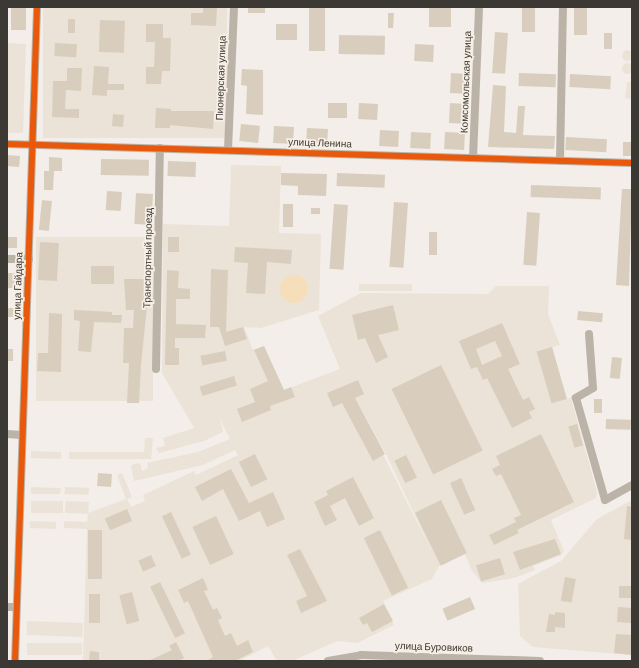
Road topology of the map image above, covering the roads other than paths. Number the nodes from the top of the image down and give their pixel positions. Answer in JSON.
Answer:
{"nodes":[{"id":1,"x":37,"y":7,"type":"edge"},
{"id":2,"x":234,"y":7,"type":"edge"},
{"id":3,"x":479,"y":7,"type":"edge"},
{"id":4,"x":563,"y":7,"type":"edge"},
{"id":5,"x":7,"y":144,"type":"edge"},
{"id":6,"x":34,"y":145,"type":"junction"},
{"id":7,"x":160,"y":148,"type":"junction"},
{"id":8,"x":228,"y":150,"type":"junction"},
{"id":9,"x":473,"y":158,"type":"junction"},
{"id":10,"x":560,"y":161,"type":"junction"},
{"id":11,"x":632,"y":163,"type":"edge"},
{"id":12,"x":7,"y":258,"type":"edge"},
{"id":13,"x":29,"y":259,"type":"junction"},
{"id":14,"x":590,"y":334,"type":"dead end"},
{"id":15,"x":156,"y":369,"type":"dead end"},
{"id":16,"x":7,"y":434,"type":"edge"},
{"id":17,"x":22,"y":435,"type":"junction"},
{"id":18,"x":632,"y":485,"type":"edge"},
{"id":19,"x":7,"y":607,"type":"edge"},
{"id":20,"x":16,"y":607,"type":"junction"},
{"id":21,"x":15,"y":661,"type":"edge"},
{"id":22,"x":328,"y":661,"type":"edge"},
{"id":23,"x":540,"y":661,"type":"edge"}],
"edges":[{"from":1,"to":6,"type":"street","name":"улица Гайдара"},
{"from":2,"to":8,"type":"street","name":"Пионерская улица"},
{"from":3,"to":9,"type":"street","name":"Комсомольская улица"},
{"from":4,"to":10,"type":"street"},
{"from":5,"to":6,"type":"street","name":"улица Ленина"},
{"from":6,"to":7,"type":"street","name":"улица Ленина"},
{"from":6,"to":13,"type":"street","name":"улица Гайдара"},
{"from":7,"to":8,"type":"street","name":"улица Ленина"},
{"from":7,"to":15,"type":"street","name":"Транспортный проезд"},
{"from":8,"to":9,"type":"street","name":"улица Ленина"},
{"from":9,"to":10,"type":"street","name":"улица Ленина"},
{"from":10,"to":11,"type":"street","name":"улица Ленина"},
{"from":12,"to":13,"type":"street"},
{"from":13,"to":17,"type":"street","name":"улица Гайдара"},
{"from":14,"to":18,"type":"street"},
{"from":16,"to":17,"type":"street"},
{"from":17,"to":20,"type":"street","name":"улица Гайдара"},
{"from":19,"to":20,"type":"street"},
{"from":20,"to":21,"type":"street","name":"улица Гайдара"},
{"from":22,"to":23,"type":"street","name":"улица Буровиков"}]}
